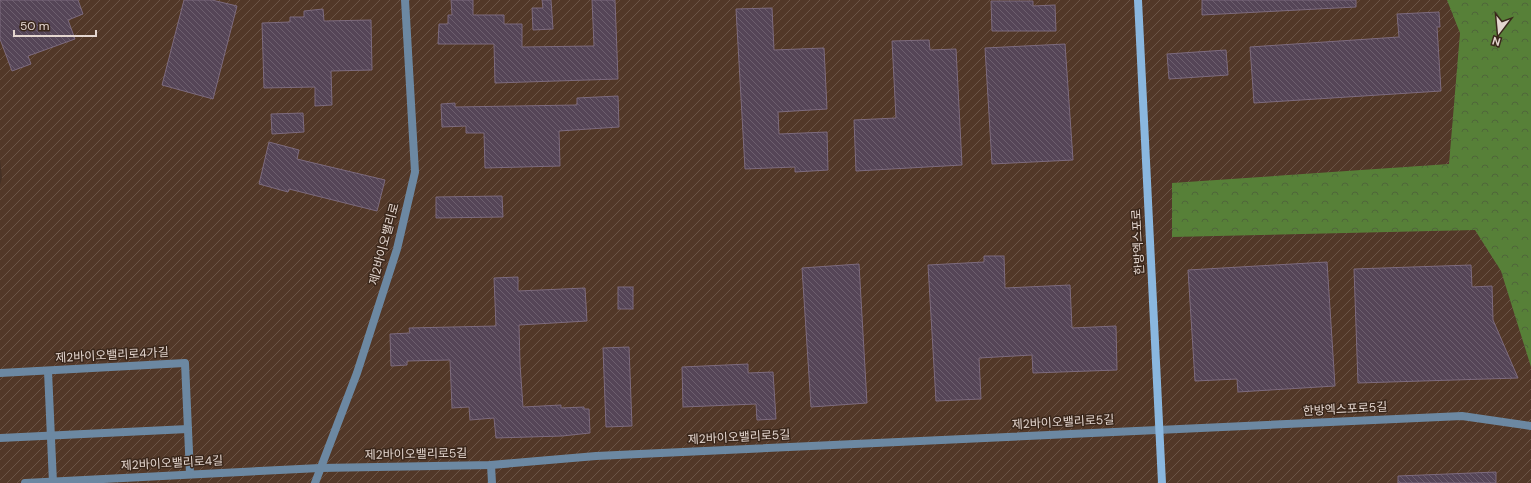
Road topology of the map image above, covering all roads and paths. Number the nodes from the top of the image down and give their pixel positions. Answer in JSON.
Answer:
{"nodes":[{"id":1,"x":405,"y":0,"type":"edge"},
{"id":2,"x":1138,"y":0,"type":"edge"},
{"id":3,"x":48,"y":371,"type":"junction"},
{"id":4,"x":0,"y":373,"type":"edge"},
{"id":5,"x":1531,"y":426,"type":"edge"},
{"id":6,"x":188,"y":429,"type":"junction"},
{"id":7,"x":1160,"y":430,"type":"junction"},
{"id":8,"x":51,"y":434,"type":"junction"},
{"id":9,"x":0,"y":438,"type":"edge"},
{"id":10,"x":491,"y":465,"type":"junction"},
{"id":11,"x":320,"y":468,"type":"junction"},
{"id":12,"x":190,"y":474,"type":"junction"},
{"id":13,"x":53,"y":482,"type":"edge"},
{"id":14,"x":25,"y":483,"type":"edge"},
{"id":15,"x":315,"y":483,"type":"edge"},
{"id":16,"x":492,"y":483,"type":"edge"},
{"id":17,"x":1162,"y":483,"type":"edge"}],
"edges":[{"from":1,"to":11,"type":"street","name":"제2바이오밸리로"},
{"from":2,"to":7,"type":"street","name":"한방엑스포로"},
{"from":3,"to":4,"type":"street","name":"제2바이오밸리로4가길"},
{"from":3,"to":6,"type":"street","name":"제2바이오밸리로4가길"},
{"from":3,"to":8,"type":"street"},
{"from":5,"to":7,"type":"street","name":"한방엑스포로5길"},
{"from":6,"to":8,"type":"street"},
{"from":6,"to":12,"type":"street","name":"제2바이오밸리로4가길"},
{"from":7,"to":10,"type":"street","name":"제2바이오밸리로5길"},
{"from":7,"to":17,"type":"street","name":"한방엑스포로"},
{"from":8,"to":9,"type":"street"},
{"from":8,"to":13,"type":"street"},
{"from":10,"to":11,"type":"street","name":"제2바이오밸리로5길"},
{"from":10,"to":16,"type":"street"},
{"from":11,"to":12,"type":"street","name":"제2바이오밸리로4길"},
{"from":11,"to":15,"type":"street","name":"제2바이오밸리로"},
{"from":12,"to":13,"type":"street","name":"제2바이오밸리로4길"},
{"from":13,"to":14,"type":"street","name":"제2바이오밸리로4길"}]}
